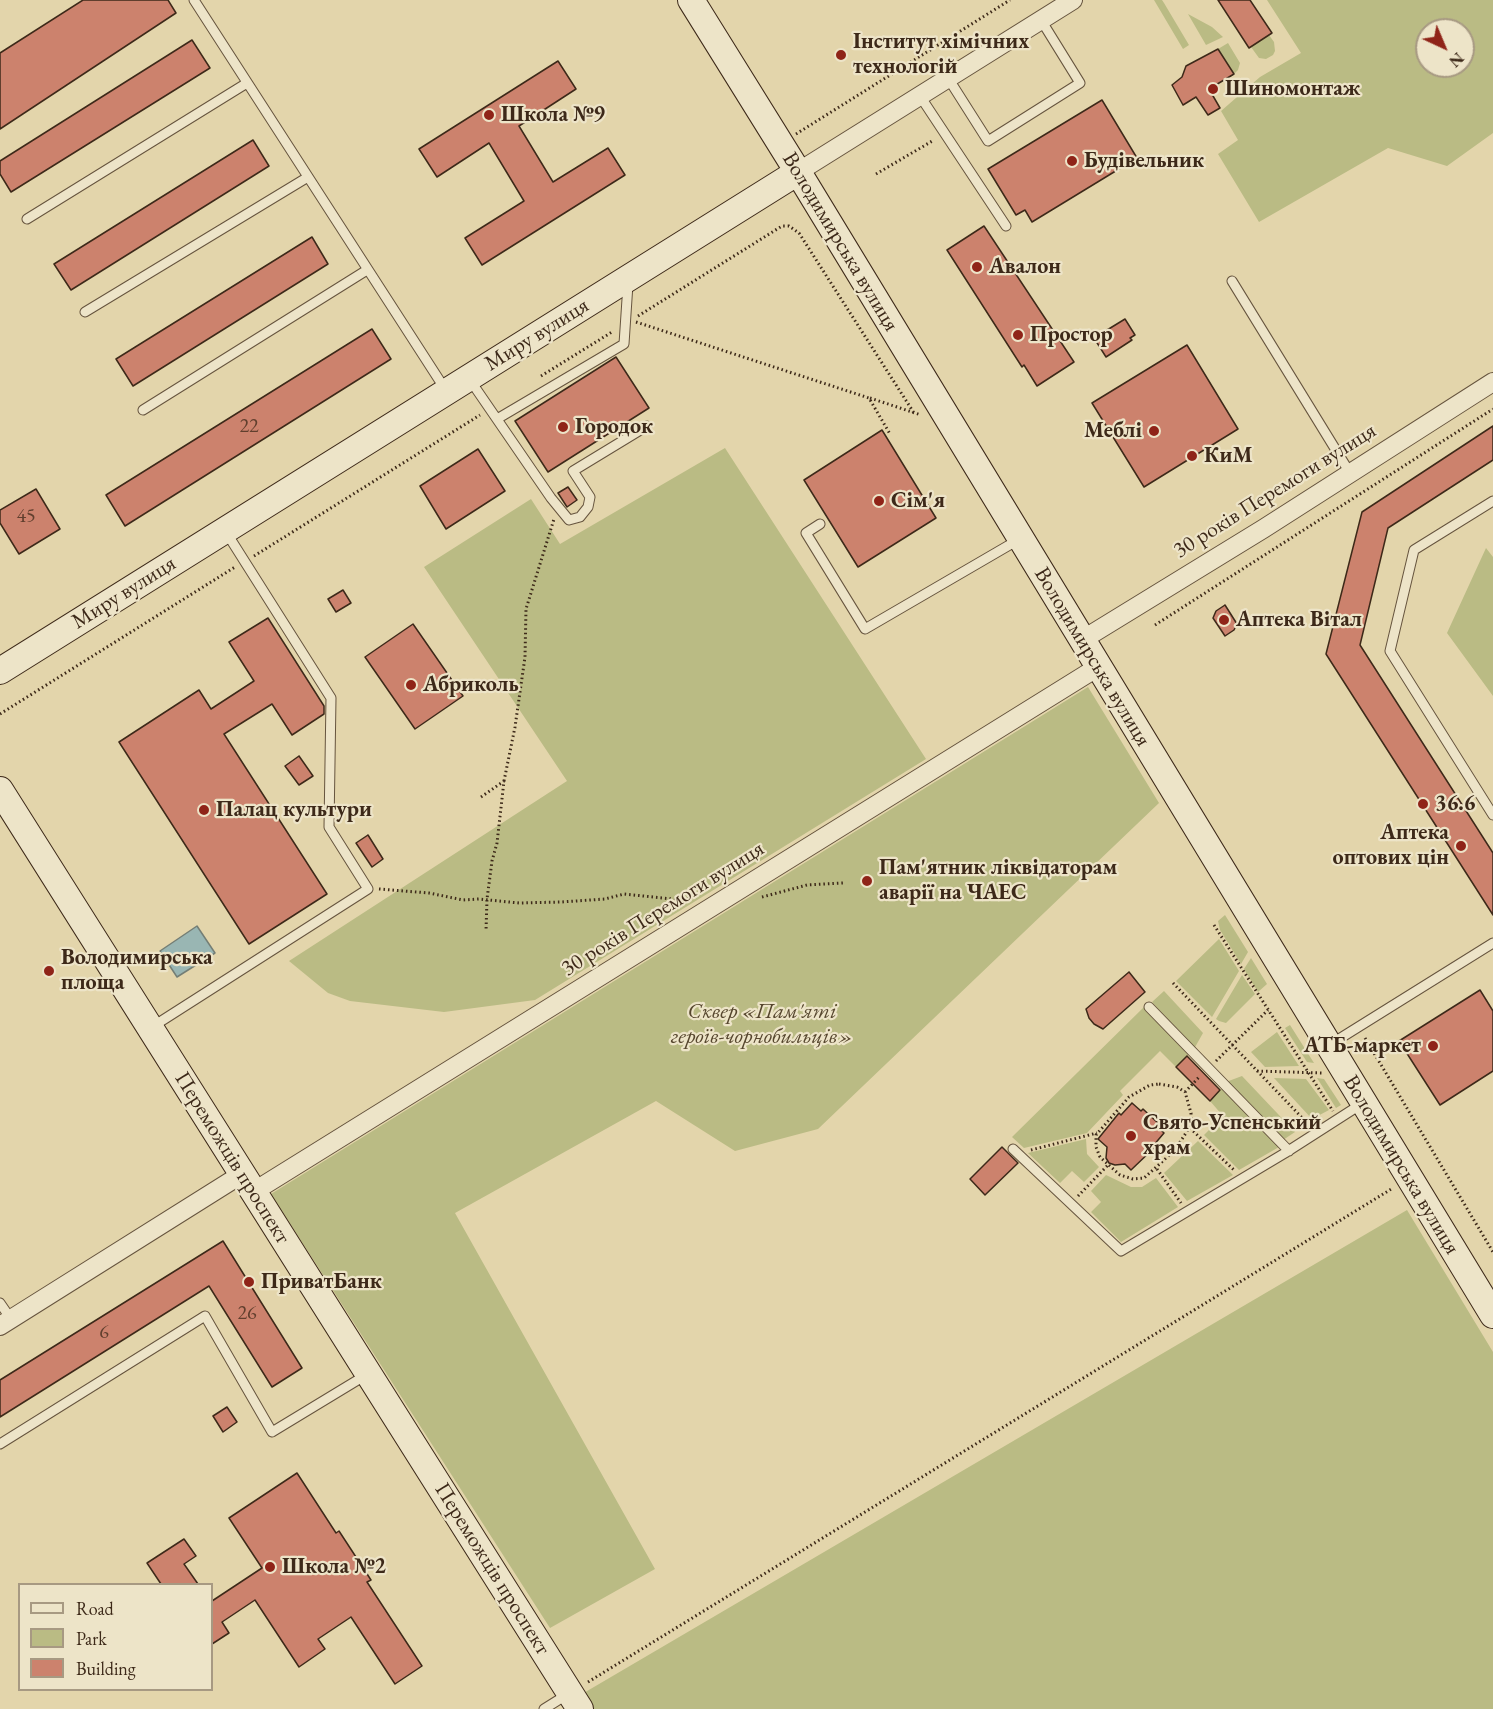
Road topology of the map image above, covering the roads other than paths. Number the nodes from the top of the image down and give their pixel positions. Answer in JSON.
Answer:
{"nodes":[{"id":1,"x":194,"y":0,"type":"edge"},
{"id":2,"x":691,"y":0,"type":"edge"},
{"id":3,"x":1073,"y":0,"type":"edge"},
{"id":4,"x":1041,"y":20,"type":"junction"},
{"id":5,"x":948,"y":78,"type":"junction"},
{"id":6,"x":247,"y":83,"type":"junction"},
{"id":7,"x":920,"y":96,"type":"junction"},
{"id":8,"x":798,"y":172,"type":"junction"},
{"id":9,"x":308,"y":177,"type":"junction"},
{"id":10,"x":27,"y":219,"type":"dead end"},
{"id":11,"x":1006,"y":226,"type":"dead end"},
{"id":12,"x":367,"y":270,"type":"junction"},
{"id":13,"x":629,"y":278,"type":"junction"},
{"id":14,"x":1232,"y":281,"type":"dead end"},
{"id":15,"x":85,"y":312,"type":"dead end"},
{"id":16,"x":469,"y":378,"type":"junction"},
{"id":17,"x":1493,"y":382,"type":"edge"},
{"id":18,"x":447,"y":391,"type":"junction"},
{"id":19,"x":143,"y":410,"type":"dead end"},
{"id":20,"x":497,"y":419,"type":"junction"},
{"id":21,"x":647,"y":426,"type":"dead end"},
{"id":22,"x":1350,"y":473,"type":"junction"},
{"id":23,"x":1493,"y":501,"type":"edge"},
{"id":24,"x":820,"y":524,"type":"dead end"},
{"id":25,"x":225,"y":530,"type":"junction"},
{"id":26,"x":1020,"y":539,"type":"junction"},
{"id":27,"x":1082,"y":640,"type":"junction"},
{"id":28,"x":1098,"y":667,"type":"junction"},
{"id":29,"x":0,"y":671,"type":"edge"},
{"id":30,"x":0,"y":790,"type":"edge"},
{"id":31,"x":1493,"y":815,"type":"edge"},
{"id":32,"x":1493,"y":943,"type":"edge"},
{"id":33,"x":1149,"y":1007,"type":"dead end"},
{"id":34,"x":150,"y":1028,"type":"junction"},
{"id":35,"x":1329,"y":1045,"type":"junction"},
{"id":36,"x":1364,"y":1102,"type":"junction"},
{"id":37,"x":1289,"y":1150,"type":"junction"},
{"id":38,"x":1016,"y":1151,"type":"road end"},
{"id":39,"x":248,"y":1183,"type":"junction"},
{"id":40,"x":0,"y":1303,"type":"edge"},
{"id":41,"x":1493,"y":1315,"type":"edge"},
{"id":42,"x":5,"y":1323,"type":"edge"},
{"id":43,"x":368,"y":1374,"type":"junction"},
{"id":44,"x":0,"y":1444,"type":"edge"},
{"id":45,"x":575,"y":1701,"type":"edge"},
{"id":46,"x":544,"y":1709,"type":"edge"}],
"edges":[{"from":1,"to":6,"type":"lane"},
{"from":2,"to":8,"type":"street","name":"Володимирська вулиця"},
{"from":3,"to":4,"type":"street","name":"Миру вулиця"},
{"from":4,"to":5,"type":"street","name":"Миру вулиця"},
{"from":4,"to":5,"type":"lane"},
{"from":5,"to":7,"type":"street","name":"Миру вулиця"},
{"from":6,"to":9,"type":"lane"},
{"from":6,"to":10,"type":"lane"},
{"from":7,"to":8,"type":"street","name":"Миру вулиця"},
{"from":7,"to":11,"type":"lane"},
{"from":8,"to":13,"type":"street","name":"Миру вулиця"},
{"from":8,"to":26,"type":"street","name":"Володимирська вулиця"},
{"from":9,"to":12,"type":"lane"},
{"from":9,"to":15,"type":"lane"},
{"from":12,"to":18,"type":"lane"},
{"from":12,"to":19,"type":"lane"},
{"from":13,"to":16,"type":"street","name":"Миру вулиця"},
{"from":13,"to":20,"type":"lane"},
{"from":14,"to":22,"type":"lane"},
{"from":16,"to":18,"type":"street","name":"Миру вулиця"},
{"from":16,"to":20,"type":"lane"},
{"from":17,"to":22,"type":"street","name":"30 років Перемоги вулиця"},
{"from":18,"to":25,"type":"street","name":"Миру вулиця"},
{"from":20,"to":21,"type":"lane"},
{"from":22,"to":27,"type":"street","name":"30 років Перемоги вулиця"},
{"from":23,"to":31,"type":"lane"},
{"from":24,"to":26,"type":"lane"},
{"from":25,"to":29,"type":"street","name":"Миру вулиця"},
{"from":25,"to":34,"type":"lane"},
{"from":26,"to":27,"type":"street","name":"Володимирська вулиця"},
{"from":27,"to":28,"type":"street","name":"Володимирська вулиця"},
{"from":28,"to":35,"type":"street","name":"Володимирська вулиця"},
{"from":28,"to":39,"type":"street","name":"30 років Перемоги вулиця"},
{"from":30,"to":34,"type":"street","name":"Переможців проспект"},
{"from":32,"to":35,"type":"lane"},
{"from":33,"to":37,"type":"lane"},
{"from":34,"to":39,"type":"street","name":"Переможців проспект"},
{"from":35,"to":36,"type":"street","name":"Володимирська вулиця"},
{"from":36,"to":37,"type":"lane"},
{"from":36,"to":41,"type":"street","name":"Володимирська вулиця"},
{"from":37,"to":38,"type":"lane"},
{"from":39,"to":42,"type":"street","name":"30 років Перемоги вулиця"},
{"from":39,"to":43,"type":"street","name":"Переможців проспект"},
{"from":40,"to":42,"type":"lane"},
{"from":43,"to":44,"type":"lane"},
{"from":43,"to":45,"type":"street","name":"Переможців проспект"},
{"from":45,"to":46,"type":"lane"}]}
